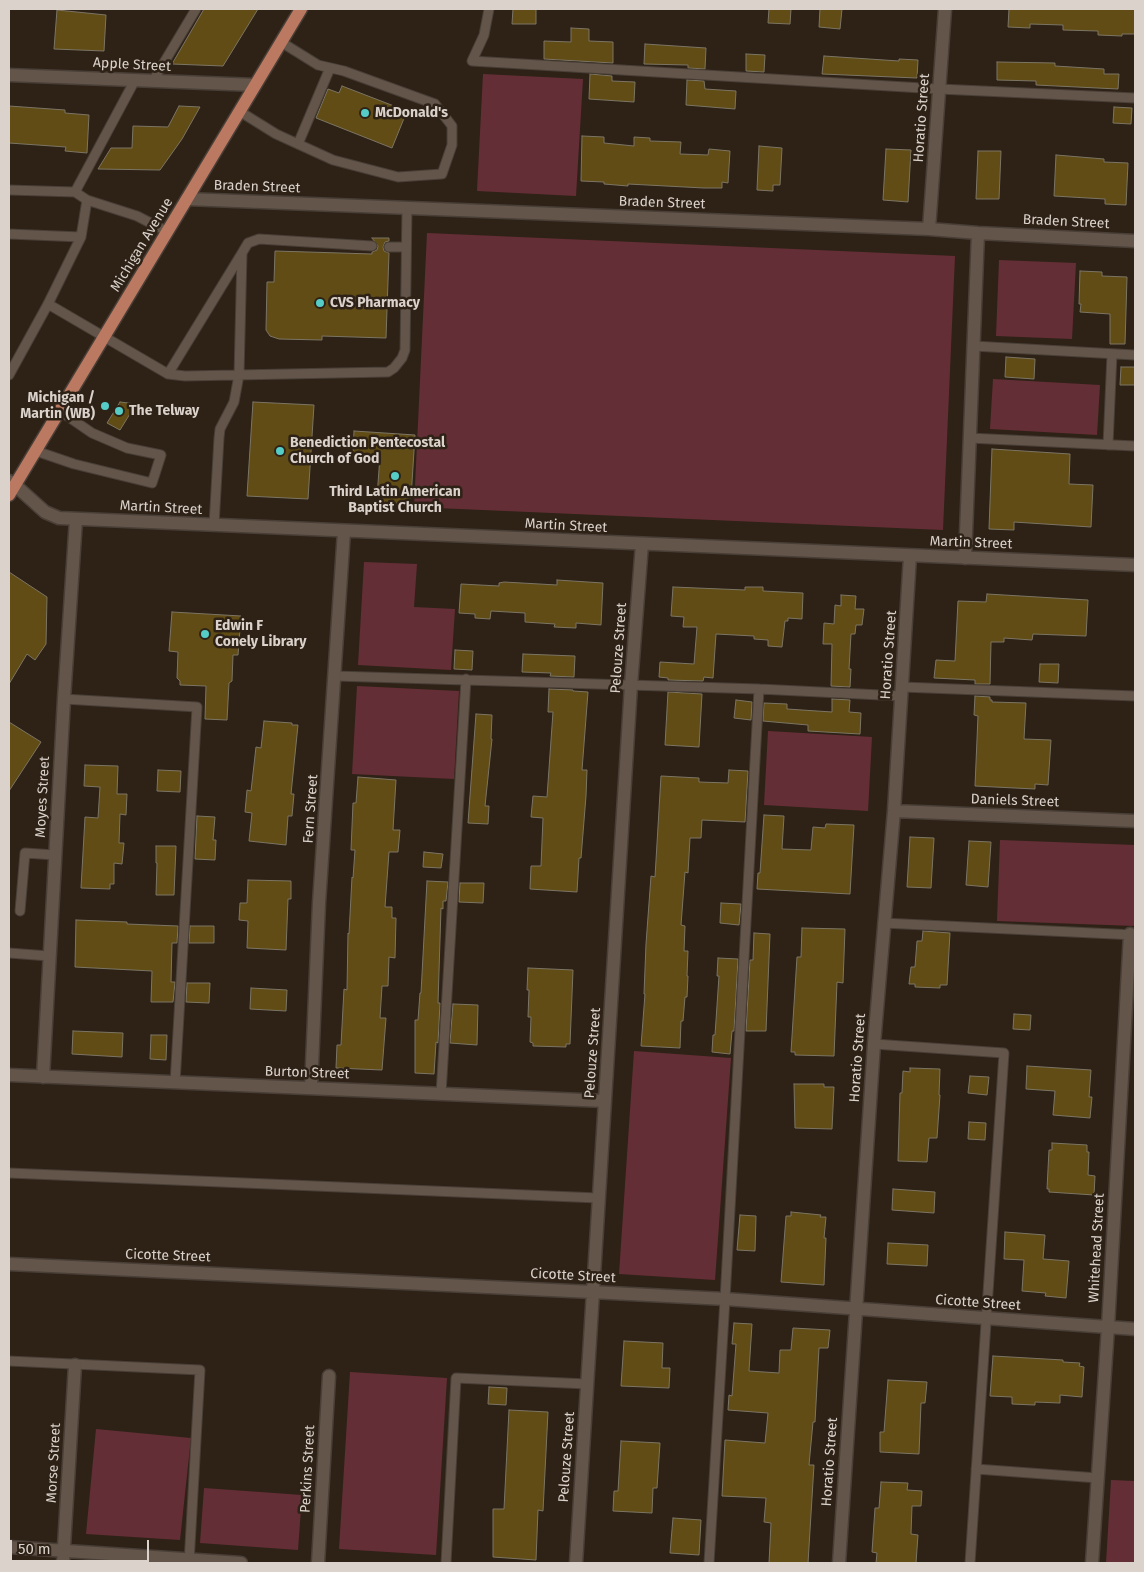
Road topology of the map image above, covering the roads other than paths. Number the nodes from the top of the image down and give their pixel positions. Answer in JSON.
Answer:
{"nodes":[{"id":1,"x":196,"y":9,"type":"edge"},
{"id":2,"x":301,"y":9,"type":"edge"},
{"id":3,"x":489,"y":9,"type":"edge"},
{"id":4,"x":945,"y":9,"type":"edge"},
{"id":5,"x":281,"y":42,"type":"junction"},
{"id":6,"x":330,"y":68,"type":"junction"},
{"id":7,"x":9,"y":75,"type":"edge"},
{"id":8,"x":135,"y":80,"type":"junction"},
{"id":9,"x":153,"y":81,"type":"junction"},
{"id":10,"x":255,"y":85,"type":"junction"},
{"id":11,"x":939,"y":89,"type":"junction"},
{"id":12,"x":1135,"y":98,"type":"edge"},
{"id":13,"x":239,"y":111,"type":"junction"},
{"id":14,"x":298,"y":144,"type":"junction"},
{"id":15,"x":9,"y":190,"type":"edge"},
{"id":16,"x":75,"y":192,"type":"junction"},
{"id":17,"x":187,"y":199,"type":"junction"},
{"id":18,"x":87,"y":200,"type":"junction"},
{"id":19,"x":407,"y":208,"type":"junction"},
{"id":20,"x":929,"y":229,"type":"junction"},
{"id":21,"x":168,"y":232,"type":"junction"},
{"id":22,"x":978,"y":233,"type":"junction"},
{"id":23,"x":9,"y":234,"type":"edge"},
{"id":24,"x":81,"y":237,"type":"junction"},
{"id":25,"x":1135,"y":241,"type":"edge"},
{"id":26,"x":372,"y":246,"type":"dead end"},
{"id":27,"x":389,"y":247,"type":"dead end"},
{"id":28,"x":406,"y":247,"type":"junction"},
{"id":29,"x":242,"y":254,"type":"junction"},
{"id":30,"x":48,"y":304,"type":"junction"},
{"id":31,"x":104,"y":336,"type":"junction"},
{"id":32,"x":973,"y":346,"type":"junction"},
{"id":33,"x":1112,"y":354,"type":"junction"},
{"id":34,"x":1135,"y":355,"type":"edge"},
{"id":35,"x":168,"y":374,"type":"junction"},
{"id":36,"x":9,"y":375,"type":"edge"},
{"id":37,"x":239,"y":375,"type":"junction"},
{"id":38,"x":60,"y":411,"type":"junction"},
{"id":39,"x":969,"y":438,"type":"junction"},
{"id":40,"x":1108,"y":445,"type":"junction"},
{"id":41,"x":1135,"y":446,"type":"edge"},
{"id":42,"x":36,"y":451,"type":"junction"},
{"id":43,"x":11,"y":487,"type":"edge"},
{"id":44,"x":76,"y":519,"type":"junction"},
{"id":45,"x":214,"y":525,"type":"junction"},
{"id":46,"x":344,"y":531,"type":"junction"},
{"id":47,"x":642,"y":544,"type":"junction"},
{"id":48,"x":910,"y":556,"type":"junction"},
{"id":49,"x":965,"y":558,"type":"junction"},
{"id":50,"x":1135,"y":565,"type":"edge"},
{"id":51,"x":335,"y":676,"type":"junction"},
{"id":52,"x":466,"y":679,"type":"junction"},
{"id":53,"x":631,"y":685,"type":"junction"},
{"id":54,"x":759,"y":689,"type":"junction"},
{"id":55,"x":901,"y":692,"type":"junction"},
{"id":56,"x":1135,"y":696,"type":"edge"},
{"id":57,"x":64,"y":699,"type":"junction"},
{"id":58,"x":894,"y":811,"type":"junction"},
{"id":59,"x":1135,"y":821,"type":"edge"},
{"id":60,"x":55,"y":856,"type":"junction"},
{"id":61,"x":20,"y":911,"type":"dead end"},
{"id":62,"x":883,"y":923,"type":"junction"},
{"id":63,"x":1133,"y":934,"type":"edge"},
{"id":64,"x":9,"y":953,"type":"edge"},
{"id":65,"x":50,"y":956,"type":"junction"},
{"id":66,"x":874,"y":1044,"type":"junction"},
{"id":67,"x":9,"y":1075,"type":"edge"},
{"id":68,"x":42,"y":1077,"type":"junction"},
{"id":69,"x":175,"y":1083,"type":"junction"},
{"id":70,"x":310,"y":1088,"type":"junction"},
{"id":71,"x":441,"y":1094,"type":"junction"},
{"id":72,"x":605,"y":1101,"type":"junction"},
{"id":73,"x":9,"y":1173,"type":"edge"},
{"id":74,"x":598,"y":1198,"type":"junction"},
{"id":75,"x":9,"y":1264,"type":"edge"},
{"id":76,"x":592,"y":1292,"type":"junction"},
{"id":77,"x":725,"y":1299,"type":"junction"},
{"id":78,"x":856,"y":1309,"type":"junction"},
{"id":79,"x":986,"y":1320,"type":"junction"},
{"id":80,"x":1108,"y":1327,"type":"junction"},
{"id":81,"x":1135,"y":1329,"type":"edge"},
{"id":82,"x":9,"y":1361,"type":"edge"},
{"id":83,"x":75,"y":1365,"type":"junction"},
{"id":84,"x":329,"y":1376,"type":"dead end"},
{"id":85,"x":587,"y":1384,"type":"junction"},
{"id":86,"x":976,"y":1469,"type":"junction"},
{"id":87,"x":1098,"y":1478,"type":"junction"},
{"id":88,"x":9,"y":1547,"type":"edge"},
{"id":89,"x":64,"y":1557,"type":"edge"},
{"id":90,"x":189,"y":1561,"type":"edge"},
{"id":91,"x":241,"y":1563,"type":"edge"},
{"id":92,"x":318,"y":1563,"type":"edge"},
{"id":93,"x":446,"y":1563,"type":"edge"},
{"id":94,"x":576,"y":1563,"type":"edge"},
{"id":95,"x":709,"y":1563,"type":"edge"},
{"id":96,"x":839,"y":1563,"type":"edge"},
{"id":97,"x":970,"y":1563,"type":"edge"},
{"id":98,"x":1092,"y":1563,"type":"edge"}],
"edges":[{"from":1,"to":9,"type":"lane"},
{"from":2,"to":5,"type":"main road","name":"Michigan Avenue"},
{"from":3,"to":11,"type":"lane"},
{"from":4,"to":11,"type":"street","name":"Horatio Street"},
{"from":5,"to":6,"type":"lane"},
{"from":5,"to":10,"type":"main road","name":"Michigan Avenue"},
{"from":6,"to":14,"type":"lane"},
{"from":6,"to":14,"type":"lane"},
{"from":7,"to":8,"type":"street","name":"Apple Street"},
{"from":8,"to":9,"type":"street","name":"Apple Street"},
{"from":8,"to":16,"type":"lane"},
{"from":9,"to":10,"type":"street","name":"Apple Street"},
{"from":10,"to":13,"type":"main road","name":"Michigan Avenue"},
{"from":11,"to":12,"type":"lane"},
{"from":11,"to":20,"type":"street","name":"Horatio Street"},
{"from":13,"to":14,"type":"lane"},
{"from":13,"to":17,"type":"main road","name":"Michigan Avenue"},
{"from":15,"to":16,"type":"lane"},
{"from":16,"to":18,"type":"lane"},
{"from":17,"to":19,"type":"street","name":"Braden Street"},
{"from":17,"to":21,"type":"main road","name":"Michigan Avenue"},
{"from":18,"to":21,"type":"lane"},
{"from":18,"to":24,"type":"lane"},
{"from":19,"to":20,"type":"street","name":"Braden Street"},
{"from":19,"to":28,"type":"lane"},
{"from":20,"to":22,"type":"street","name":"Braden Street"},
{"from":21,"to":31,"type":"main road","name":"Michigan Avenue"},
{"from":22,"to":25,"type":"street","name":"Braden Street"},
{"from":22,"to":32,"type":"street"},
{"from":23,"to":24,"type":"lane"},
{"from":24,"to":30,"type":"lane"},
{"from":26,"to":29,"type":"lane"},
{"from":27,"to":28,"type":"lane"},
{"from":28,"to":37,"type":"lane"},
{"from":29,"to":35,"type":"lane"},
{"from":29,"to":37,"type":"lane"},
{"from":30,"to":31,"type":"lane"},
{"from":30,"to":36,"type":"lane"},
{"from":31,"to":35,"type":"lane"},
{"from":31,"to":38,"type":"main road","name":"Michigan Avenue"},
{"from":32,"to":33,"type":"lane"},
{"from":32,"to":39,"type":"street"},
{"from":33,"to":34,"type":"lane"},
{"from":33,"to":40,"type":"lane"},
{"from":35,"to":37,"type":"lane"},
{"from":37,"to":45,"type":"lane"},
{"from":38,"to":42,"type":"main road","name":"Michigan Avenue"},
{"from":38,"to":42,"type":"lane"},
{"from":39,"to":40,"type":"lane"},
{"from":39,"to":49,"type":"street"},
{"from":40,"to":41,"type":"lane"},
{"from":42,"to":43,"type":"main road","name":"Michigan Avenue"},
{"from":43,"to":44,"type":"street","name":"Martin Street"},
{"from":44,"to":45,"type":"street","name":"Martin Street"},
{"from":44,"to":57,"type":"street","name":"Moyes Street"},
{"from":45,"to":46,"type":"street","name":"Martin Street"},
{"from":46,"to":47,"type":"street","name":"Martin Street"},
{"from":46,"to":51,"type":"street","name":"Fern Street"},
{"from":47,"to":48,"type":"street","name":"Martin Street"},
{"from":47,"to":53,"type":"street","name":"Pelouze Street"},
{"from":48,"to":49,"type":"street","name":"Martin Street"},
{"from":48,"to":55,"type":"street","name":"Horatio Street"},
{"from":49,"to":50,"type":"street","name":"Martin Street"},
{"from":51,"to":52,"type":"lane"},
{"from":51,"to":70,"type":"street","name":"Fern Street"},
{"from":52,"to":53,"type":"lane"},
{"from":52,"to":71,"type":"lane"},
{"from":53,"to":54,"type":"lane"},
{"from":53,"to":72,"type":"street","name":"Pelouze Street"},
{"from":54,"to":55,"type":"lane"},
{"from":54,"to":77,"type":"lane"},
{"from":55,"to":56,"type":"lane"},
{"from":55,"to":58,"type":"street","name":"Horatio Street"},
{"from":57,"to":60,"type":"street","name":"Moyes Street"},
{"from":57,"to":69,"type":"lane"},
{"from":58,"to":59,"type":"street","name":"Daniels Street"},
{"from":58,"to":62,"type":"street","name":"Horatio Street"},
{"from":60,"to":61,"type":"lane"},
{"from":60,"to":65,"type":"street","name":"Moyes Street"},
{"from":62,"to":63,"type":"lane"},
{"from":62,"to":66,"type":"street","name":"Horatio Street"},
{"from":63,"to":80,"type":"street","name":"Whitehead Street"},
{"from":64,"to":65,"type":"lane"},
{"from":65,"to":68,"type":"street","name":"Moyes Street"},
{"from":66,"to":78,"type":"street","name":"Horatio Street"},
{"from":66,"to":79,"type":"lane"},
{"from":67,"to":68,"type":"street","name":"Burton Street"},
{"from":68,"to":69,"type":"street","name":"Burton Street"},
{"from":69,"to":70,"type":"street","name":"Burton Street"},
{"from":70,"to":71,"type":"street","name":"Burton Street"},
{"from":71,"to":72,"type":"street","name":"Burton Street"},
{"from":72,"to":74,"type":"street","name":"Pelouze Street"},
{"from":73,"to":74,"type":"lane"},
{"from":74,"to":76,"type":"street","name":"Pelouze Street"},
{"from":75,"to":76,"type":"street","name":"Cicotte Street"},
{"from":76,"to":77,"type":"street","name":"Cicotte Street"},
{"from":76,"to":85,"type":"street","name":"Pelouze Street"},
{"from":77,"to":78,"type":"street","name":"Cicotte Street"},
{"from":77,"to":95,"type":"lane"},
{"from":78,"to":79,"type":"street","name":"Cicotte Street"},
{"from":78,"to":96,"type":"street","name":"Horatio Street"},
{"from":79,"to":80,"type":"street","name":"Cicotte Street"},
{"from":79,"to":86,"type":"lane"},
{"from":80,"to":81,"type":"street","name":"Cicotte Street"},
{"from":80,"to":87,"type":"street","name":"Whitehead Street"},
{"from":82,"to":83,"type":"lane"},
{"from":83,"to":89,"type":"street","name":"Morse Street"},
{"from":83,"to":90,"type":"lane"},
{"from":84,"to":92,"type":"street","name":"Perkins Street"},
{"from":85,"to":93,"type":"lane"},
{"from":85,"to":94,"type":"street","name":"Pelouze Street"},
{"from":86,"to":87,"type":"lane"},
{"from":86,"to":97,"type":"lane"},
{"from":87,"to":98,"type":"street","name":"Whitehead Street"},
{"from":88,"to":89,"type":"street"},
{"from":89,"to":90,"type":"street"},
{"from":90,"to":91,"type":"street"}]}
